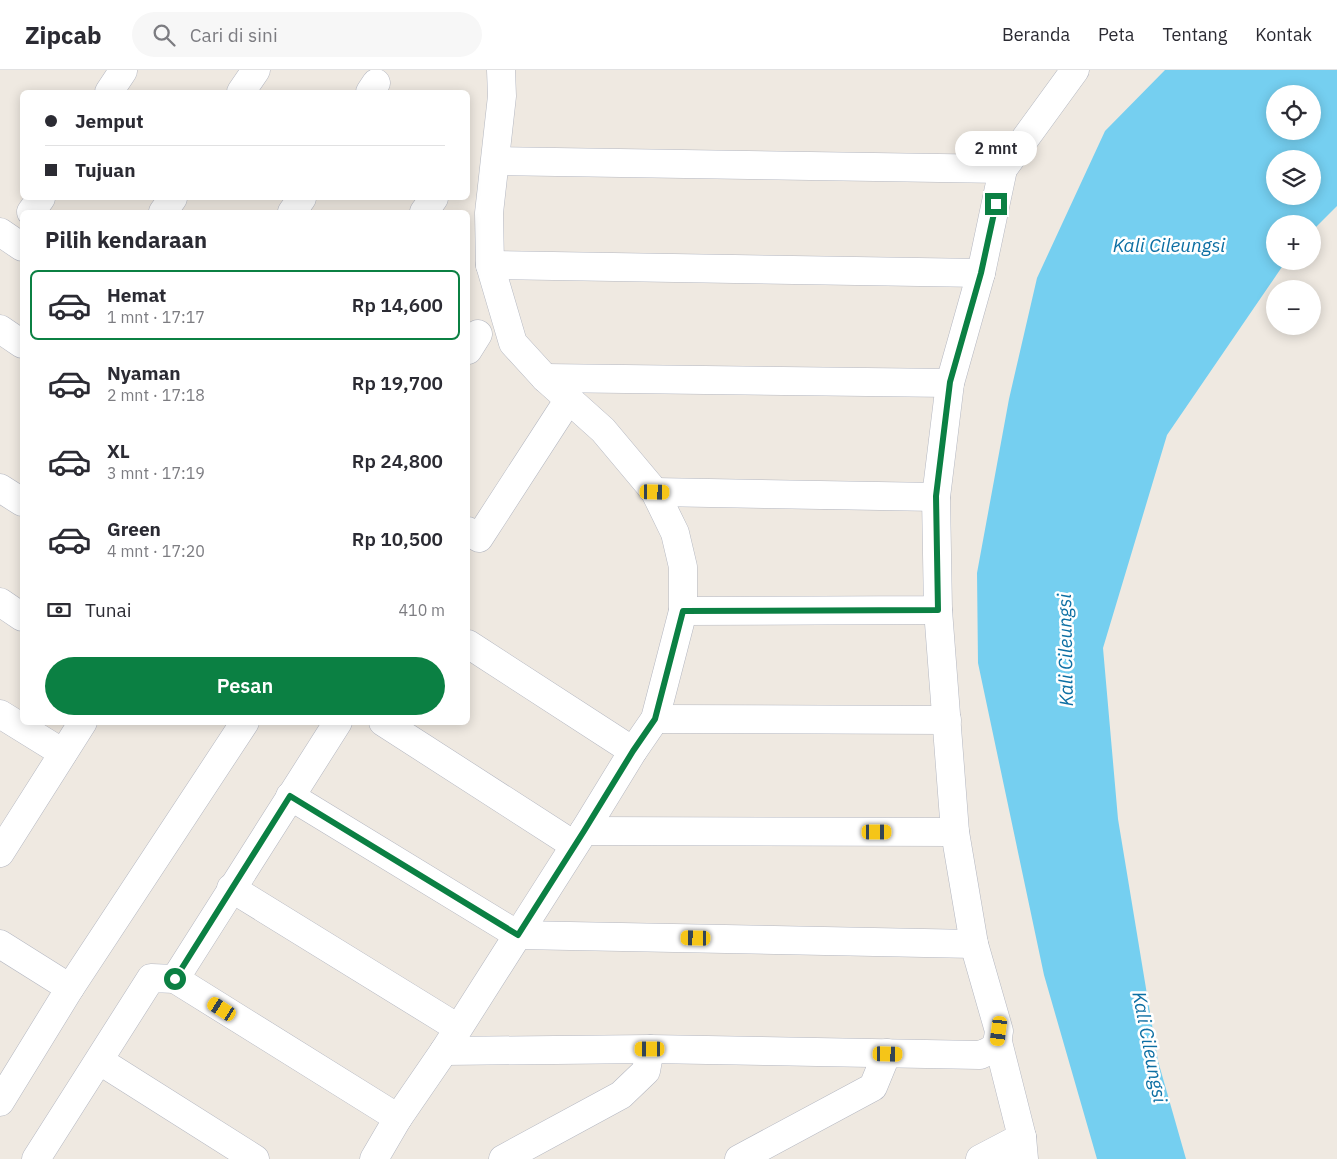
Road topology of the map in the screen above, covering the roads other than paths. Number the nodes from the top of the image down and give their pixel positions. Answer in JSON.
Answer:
{"nodes":[{"id":1,"x":256,"y":70,"type":"edge"},
{"id":2,"x":501,"y":70,"type":"edge"},
{"id":3,"x":1075,"y":70,"type":"edge"},
{"id":4,"x":242,"y":90,"type":"edge"},
{"id":5,"x":496,"y":161,"type":"junction"},
{"id":6,"x":1003,"y":169,"type":"junction"},
{"id":7,"x":490,"y":265,"type":"junction"},
{"id":8,"x":981,"y":273,"type":"junction"},
{"id":9,"x":0,"y":329,"type":"edge"},
{"id":10,"x":20,"y":343,"type":"edge"},
{"id":11,"x":545,"y":378,"type":"junction"},
{"id":12,"x":950,"y":382,"type":"junction"},
{"id":13,"x":569,"y":399,"type":"junction"},
{"id":14,"x":0,"y":488,"type":"edge"},
{"id":15,"x":655,"y":492,"type":"junction"},
{"id":16,"x":936,"y":496,"type":"junction"},
{"id":17,"x":20,"y":501,"type":"edge"},
{"id":18,"x":470,"y":532,"type":"edge"},
{"id":19,"x":0,"y":602,"type":"edge"},
{"id":20,"x":938,"y":610,"type":"junction"},
{"id":21,"x":683,"y":611,"type":"junction"},
{"id":22,"x":20,"y":615,"type":"edge"},
{"id":23,"x":470,"y":645,"type":"edge"},
{"id":24,"x":0,"y":714,"type":"edge"},
{"id":25,"x":655,"y":719,"type":"junction"},
{"id":26,"x":947,"y":720,"type":"junction"},
{"id":27,"x":81,"y":725,"type":"edge"},
{"id":28,"x":243,"y":725,"type":"edge"},
{"id":29,"x":336,"y":725,"type":"edge"},
{"id":30,"x":388,"y":725,"type":"edge"},
{"id":31,"x":633,"y":751,"type":"junction"},
{"id":32,"x":63,"y":753,"type":"junction"},
{"id":33,"x":290,"y":796,"type":"junction"},
{"id":34,"x":955,"y":832,"type":"junction"},
{"id":35,"x":4,"y":838,"type":"edge"},
{"id":36,"x":579,"y":838,"type":"junction"},
{"id":37,"x":231,"y":888,"type":"junction"},
{"id":38,"x":518,"y":935,"type":"junction"},
{"id":39,"x":0,"y":944,"type":"edge"},
{"id":40,"x":974,"y":944,"type":"junction"},
{"id":41,"x":175,"y":979,"type":"junction"},
{"id":42,"x":70,"y":988,"type":"junction"},
{"id":43,"x":458,"y":1028,"type":"junction"},
{"id":44,"x":998,"y":1042,"type":"junction"},
{"id":45,"x":650,"y":1049,"type":"junction"},
{"id":46,"x":444,"y":1051,"type":"junction"},
{"id":47,"x":888,"y":1054,"type":"junction"},
{"id":48,"x":100,"y":1061,"type":"junction"},
{"id":49,"x":0,"y":1102,"type":"edge"},
{"id":50,"x":398,"y":1118,"type":"junction"},
{"id":51,"x":1023,"y":1148,"type":"edge"},
{"id":52,"x":41,"y":1157,"type":"edge"},
{"id":53,"x":255,"y":1159,"type":"edge"},
{"id":54,"x":374,"y":1159,"type":"edge"},
{"id":55,"x":503,"y":1159,"type":"edge"},
{"id":56,"x":739,"y":1159,"type":"edge"},
{"id":57,"x":980,"y":1159,"type":"edge"}],
"edges":[{"from":1,"to":4,"type":"street"},
{"from":2,"to":5,"type":"street"},
{"from":3,"to":6,"type":"street"},
{"from":5,"to":6,"type":"street"},
{"from":5,"to":7,"type":"street"},
{"from":6,"to":8,"type":"street"},
{"from":7,"to":8,"type":"street"},
{"from":7,"to":11,"type":"street"},
{"from":8,"to":12,"type":"street"},
{"from":9,"to":10,"type":"street"},
{"from":11,"to":12,"type":"street"},
{"from":11,"to":13,"type":"street"},
{"from":12,"to":16,"type":"street"},
{"from":13,"to":15,"type":"street"},
{"from":13,"to":18,"type":"street"},
{"from":14,"to":17,"type":"street"},
{"from":15,"to":16,"type":"street"},
{"from":15,"to":21,"type":"street"},
{"from":16,"to":20,"type":"street"},
{"from":19,"to":22,"type":"street"},
{"from":20,"to":21,"type":"street"},
{"from":20,"to":26,"type":"street"},
{"from":21,"to":25,"type":"street"},
{"from":23,"to":31,"type":"street"},
{"from":24,"to":32,"type":"street"},
{"from":25,"to":26,"type":"street"},
{"from":25,"to":31,"type":"street"},
{"from":26,"to":34,"type":"street"},
{"from":27,"to":32,"type":"street"},
{"from":28,"to":42,"type":"street"},
{"from":29,"to":33,"type":"street"},
{"from":30,"to":36,"type":"street"},
{"from":31,"to":36,"type":"street"},
{"from":32,"to":35,"type":"street"},
{"from":33,"to":37,"type":"street"},
{"from":33,"to":38,"type":"street"},
{"from":34,"to":36,"type":"street"},
{"from":34,"to":40,"type":"street"},
{"from":36,"to":38,"type":"street"},
{"from":37,"to":41,"type":"street"},
{"from":37,"to":43,"type":"street"},
{"from":38,"to":40,"type":"street"},
{"from":38,"to":43,"type":"street"},
{"from":39,"to":42,"type":"street"},
{"from":40,"to":44,"type":"street"},
{"from":41,"to":48,"type":"street"},
{"from":41,"to":50,"type":"street"},
{"from":42,"to":49,"type":"street"},
{"from":43,"to":46,"type":"street"},
{"from":44,"to":47,"type":"street"},
{"from":44,"to":51,"type":"street"},
{"from":45,"to":46,"type":"street"},
{"from":45,"to":47,"type":"street"},
{"from":45,"to":55,"type":"street"},
{"from":46,"to":50,"type":"street"},
{"from":47,"to":56,"type":"street"},
{"from":48,"to":52,"type":"street"},
{"from":48,"to":53,"type":"street"},
{"from":50,"to":54,"type":"street"},
{"from":51,"to":57,"type":"street"}]}
